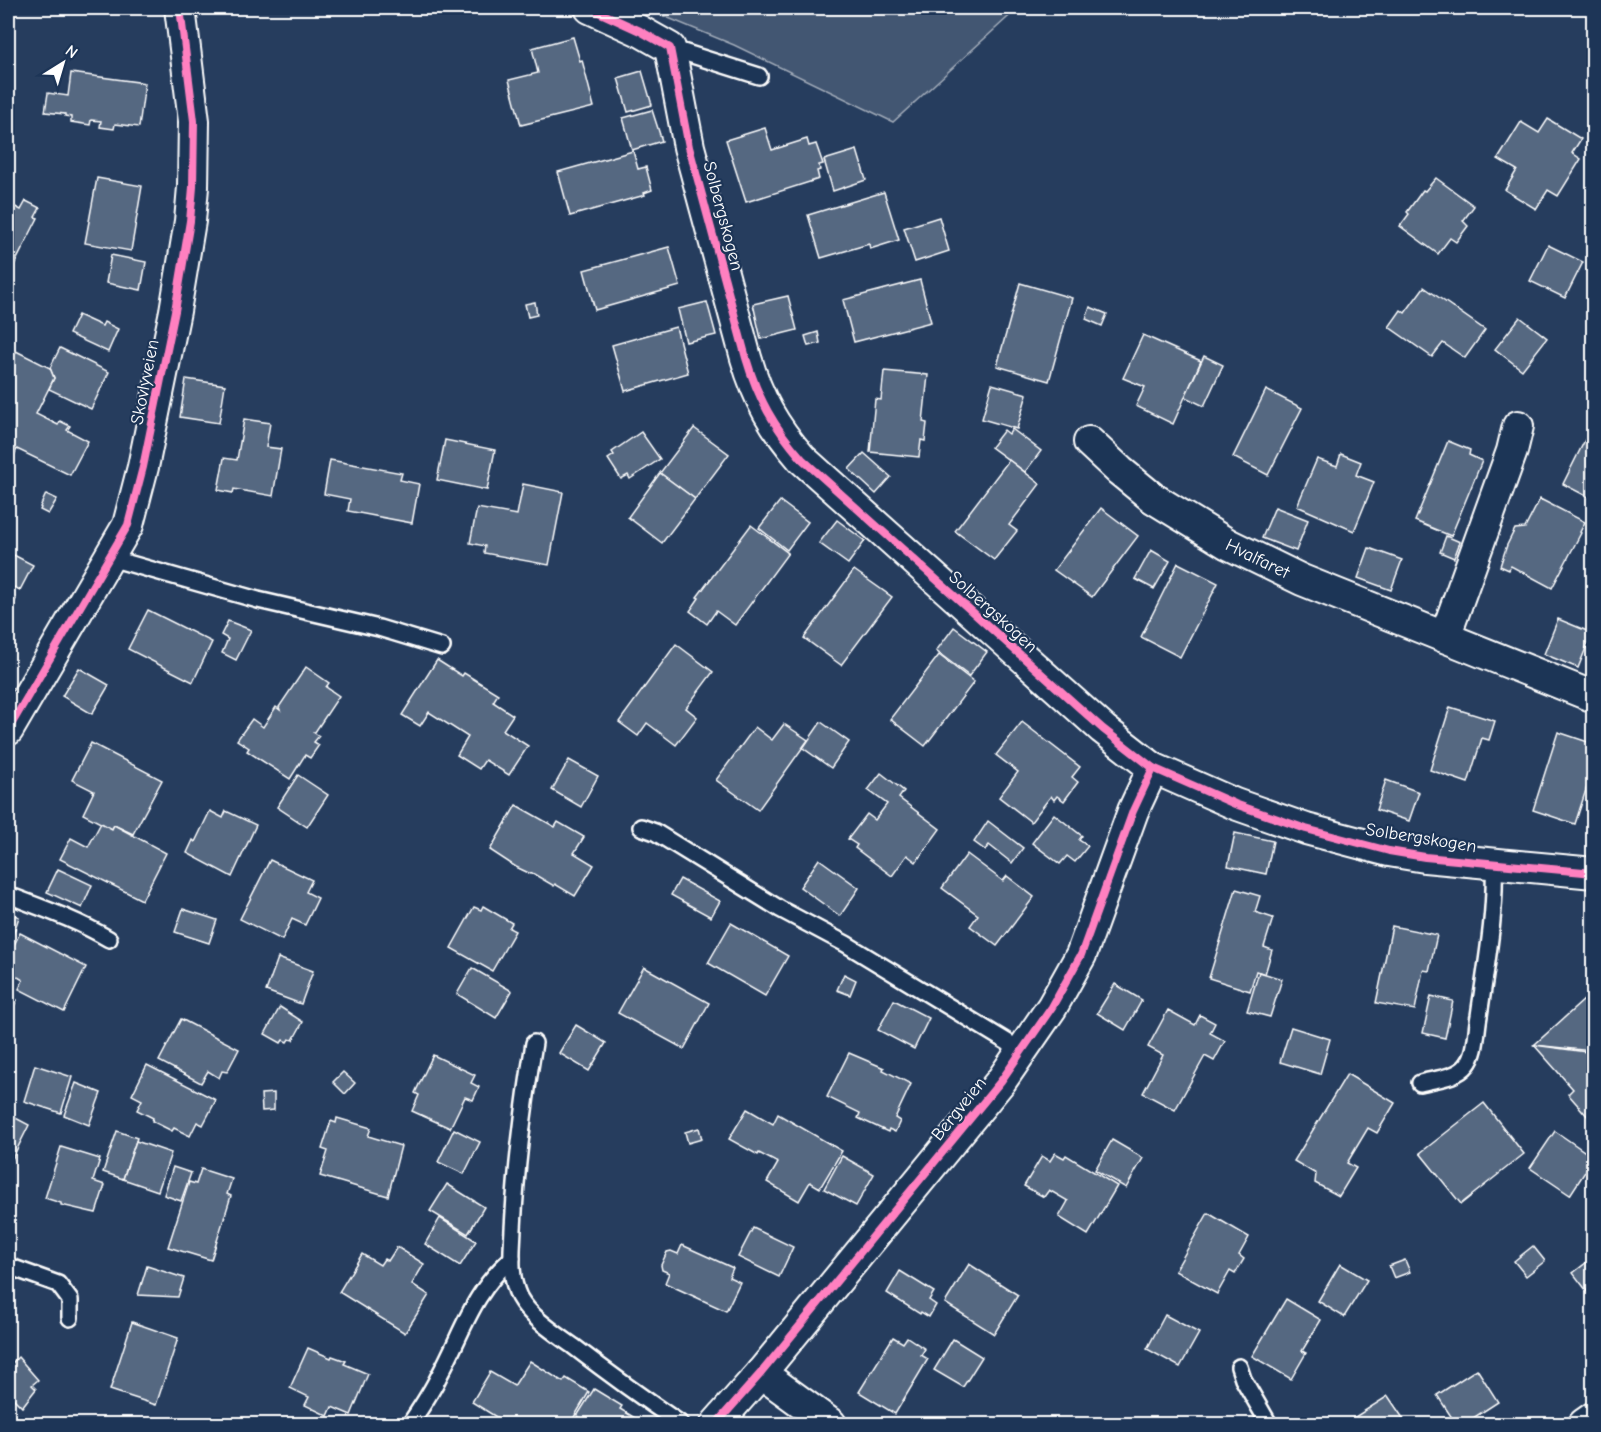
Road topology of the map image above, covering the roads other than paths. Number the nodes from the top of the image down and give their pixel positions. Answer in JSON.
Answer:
{"nodes":[{"id":1,"x":180,"y":8,"type":"edge"},
{"id":2,"x":590,"y":8,"type":"edge"},
{"id":3,"x":670,"y":48,"type":"junction"},
{"id":4,"x":759,"y":76,"type":"dead end"},
{"id":5,"x":1518,"y":426,"type":"dead end"},
{"id":6,"x":1089,"y":442,"type":"dead end"},
{"id":7,"x":110,"y":558,"type":"junction"},
{"id":8,"x":1445,"y":637,"type":"junction"},
{"id":9,"x":442,"y":647,"type":"dead end"},
{"id":10,"x":1593,"y":697,"type":"edge"},
{"id":11,"x":8,"y":730,"type":"edge"},
{"id":12,"x":1153,"y":768,"type":"junction"},
{"id":13,"x":641,"y":827,"type":"dead end"},
{"id":14,"x":1494,"y":864,"type":"junction"},
{"id":15,"x":1593,"y":873,"type":"edge"},
{"id":16,"x":8,"y":895,"type":"edge"},
{"id":17,"x":109,"y":939,"type":"dead end"},
{"id":18,"x":534,"y":1042,"type":"dead end"},
{"id":19,"x":1022,"y":1052,"type":"junction"},
{"id":20,"x":1420,"y":1083,"type":"dead end"},
{"id":21,"x":512,"y":1258,"type":"junction"},
{"id":22,"x":8,"y":1266,"type":"edge"},
{"id":23,"x":70,"y":1318,"type":"dead end"},
{"id":24,"x":1239,"y":1367,"type":"dead end"},
{"id":25,"x":761,"y":1374,"type":"junction"},
{"id":26,"x":1593,"y":1417,"type":"edge"},
{"id":27,"x":410,"y":1425,"type":"edge"},
{"id":28,"x":681,"y":1425,"type":"edge"},
{"id":29,"x":716,"y":1425,"type":"edge"},
{"id":30,"x":831,"y":1425,"type":"edge"},
{"id":31,"x":1269,"y":1425,"type":"edge"},
{"id":32,"x":1584,"y":1425,"type":"edge"}],
"edges":[{"from":1,"to":7,"type":"street","name":"Skovlyveien"},
{"from":2,"to":3,"type":"street"},
{"from":3,"to":4,"type":"lane"},
{"from":3,"to":12,"type":"street","name":"Solbergskogen"},
{"from":5,"to":8,"type":"street"},
{"from":6,"to":8,"type":"street","name":"Hvalfaret"},
{"from":7,"to":9,"type":"lane"},
{"from":7,"to":11,"type":"street","name":"Skovlyveien"},
{"from":8,"to":10,"type":"street","name":"Hvalfaret"},
{"from":12,"to":14,"type":"street","name":"Solbergskogen"},
{"from":12,"to":19,"type":"street","name":"Bergveien"},
{"from":13,"to":19,"type":"lane"},
{"from":14,"to":15,"type":"street","name":"Solbergskogen"},
{"from":14,"to":20,"type":"lane"},
{"from":16,"to":17,"type":"lane"},
{"from":18,"to":21,"type":"lane"},
{"from":19,"to":25,"type":"street","name":"Bergveien"},
{"from":21,"to":27,"type":"lane"},
{"from":21,"to":28,"type":"lane"},
{"from":22,"to":23,"type":"lane"},
{"from":24,"to":31,"type":"lane"},
{"from":25,"to":29,"type":"street","name":"Bergveien"},
{"from":25,"to":30,"type":"street"},
{"from":26,"to":32,"type":"street"}]}
